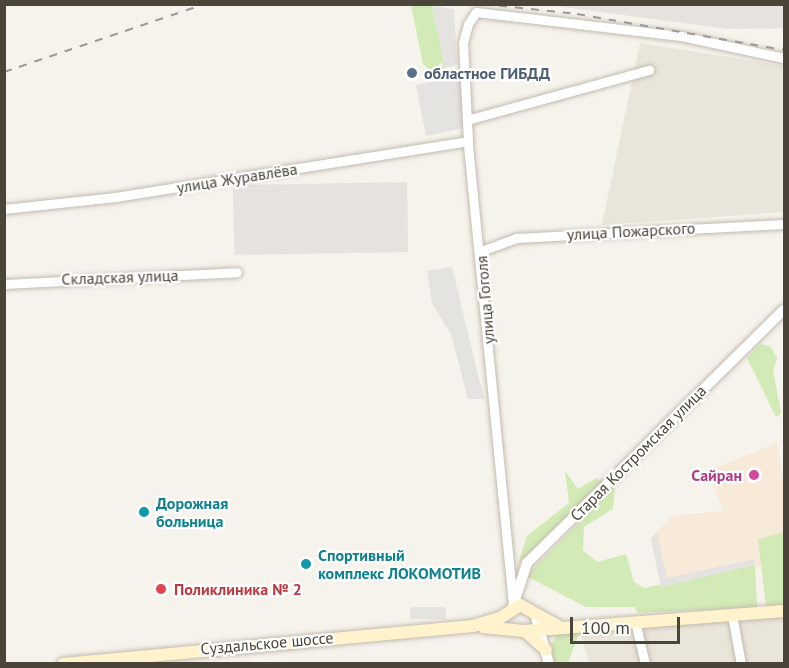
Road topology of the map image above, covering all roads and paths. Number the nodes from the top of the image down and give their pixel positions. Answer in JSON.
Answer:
{"nodes":[{"id":1,"x":784,"y":58,"type":"edge"},
{"id":2,"x":649,"y":70,"type":"dead end"},
{"id":3,"x":467,"y":120,"type":"junction"},
{"id":4,"x":468,"y":141,"type":"junction"},
{"id":5,"x":4,"y":209,"type":"edge"},
{"id":6,"x":784,"y":224,"type":"edge"},
{"id":7,"x":481,"y":251,"type":"junction"},
{"id":8,"x":237,"y":272,"type":"dead end"},
{"id":9,"x":4,"y":284,"type":"edge"},
{"id":10,"x":784,"y":310,"type":"edge"},
{"id":11,"x":510,"y":576,"type":"junction"},
{"id":12,"x":515,"y":587,"type":"junction"},
{"id":13,"x":512,"y":609,"type":"junction"},
{"id":14,"x":532,"y":610,"type":"junction"},
{"id":15,"x":784,"y":611,"type":"edge"},
{"id":16,"x":732,"y":615,"type":"junction"},
{"id":17,"x":635,"y":621,"type":"junction"},
{"id":18,"x":473,"y":626,"type":"junction"},
{"id":19,"x":557,"y":626,"type":"junction"},
{"id":20,"x":528,"y":630,"type":"junction"},
{"id":21,"x":546,"y":650,"type":"junction"},
{"id":22,"x":63,"y":663,"type":"edge"},
{"id":23,"x":549,"y":663,"type":"edge"},
{"id":24,"x":645,"y":663,"type":"edge"},
{"id":25,"x":741,"y":663,"type":"edge"}],
"edges":[{"from":1,"to":3,"type":"street","name":"улица Гоголя"},
{"from":2,"to":3,"type":"street"},
{"from":3,"to":4,"type":"street","name":"улица Гоголя"},
{"from":4,"to":5,"type":"street","name":"улица Журавлёва"},
{"from":4,"to":7,"type":"street","name":"улица Гоголя"},
{"from":6,"to":7,"type":"street","name":"улица Пожарского"},
{"from":7,"to":11,"type":"street","name":"улица Гоголя"},
{"from":8,"to":9,"type":"street","name":"Складская улица"},
{"from":10,"to":12,"type":"street","name":"Старая Костромская улица"},
{"from":11,"to":12,"type":"street","name":"улица Гоголя"},
{"from":11,"to":13,"type":"street","name":"улица Гоголя"},
{"from":12,"to":13,"type":"street","name":"Старая Костромская улица"},
{"from":12,"to":14,"type":"street","name":"улица Гоголя"},
{"from":13,"to":14,"type":"main road","name":"Суздальское шоссе"},
{"from":13,"to":18,"type":"main road","name":"Суздальское шоссе"},
{"from":13,"to":20,"type":"main road"},
{"from":14,"to":19,"type":"main road"},
{"from":14,"to":20,"type":"main road"},
{"from":15,"to":16,"type":"main road","name":"Суздальское шоссе"},
{"from":16,"to":17,"type":"main road","name":"Суздальское шоссе"},
{"from":16,"to":25,"type":"street"},
{"from":17,"to":19,"type":"main road","name":"Суздальское шоссе"},
{"from":17,"to":24,"type":"street"},
{"from":18,"to":20,"type":"main road","name":"Суздальское шоссе"},
{"from":18,"to":22,"type":"main road","name":"Суздальское шоссе"},
{"from":19,"to":20,"type":"main road","name":"Суздальское шоссе"},
{"from":19,"to":21,"type":"street"},
{"from":20,"to":21,"type":"main road"},
{"from":21,"to":23,"type":"street"}]}
